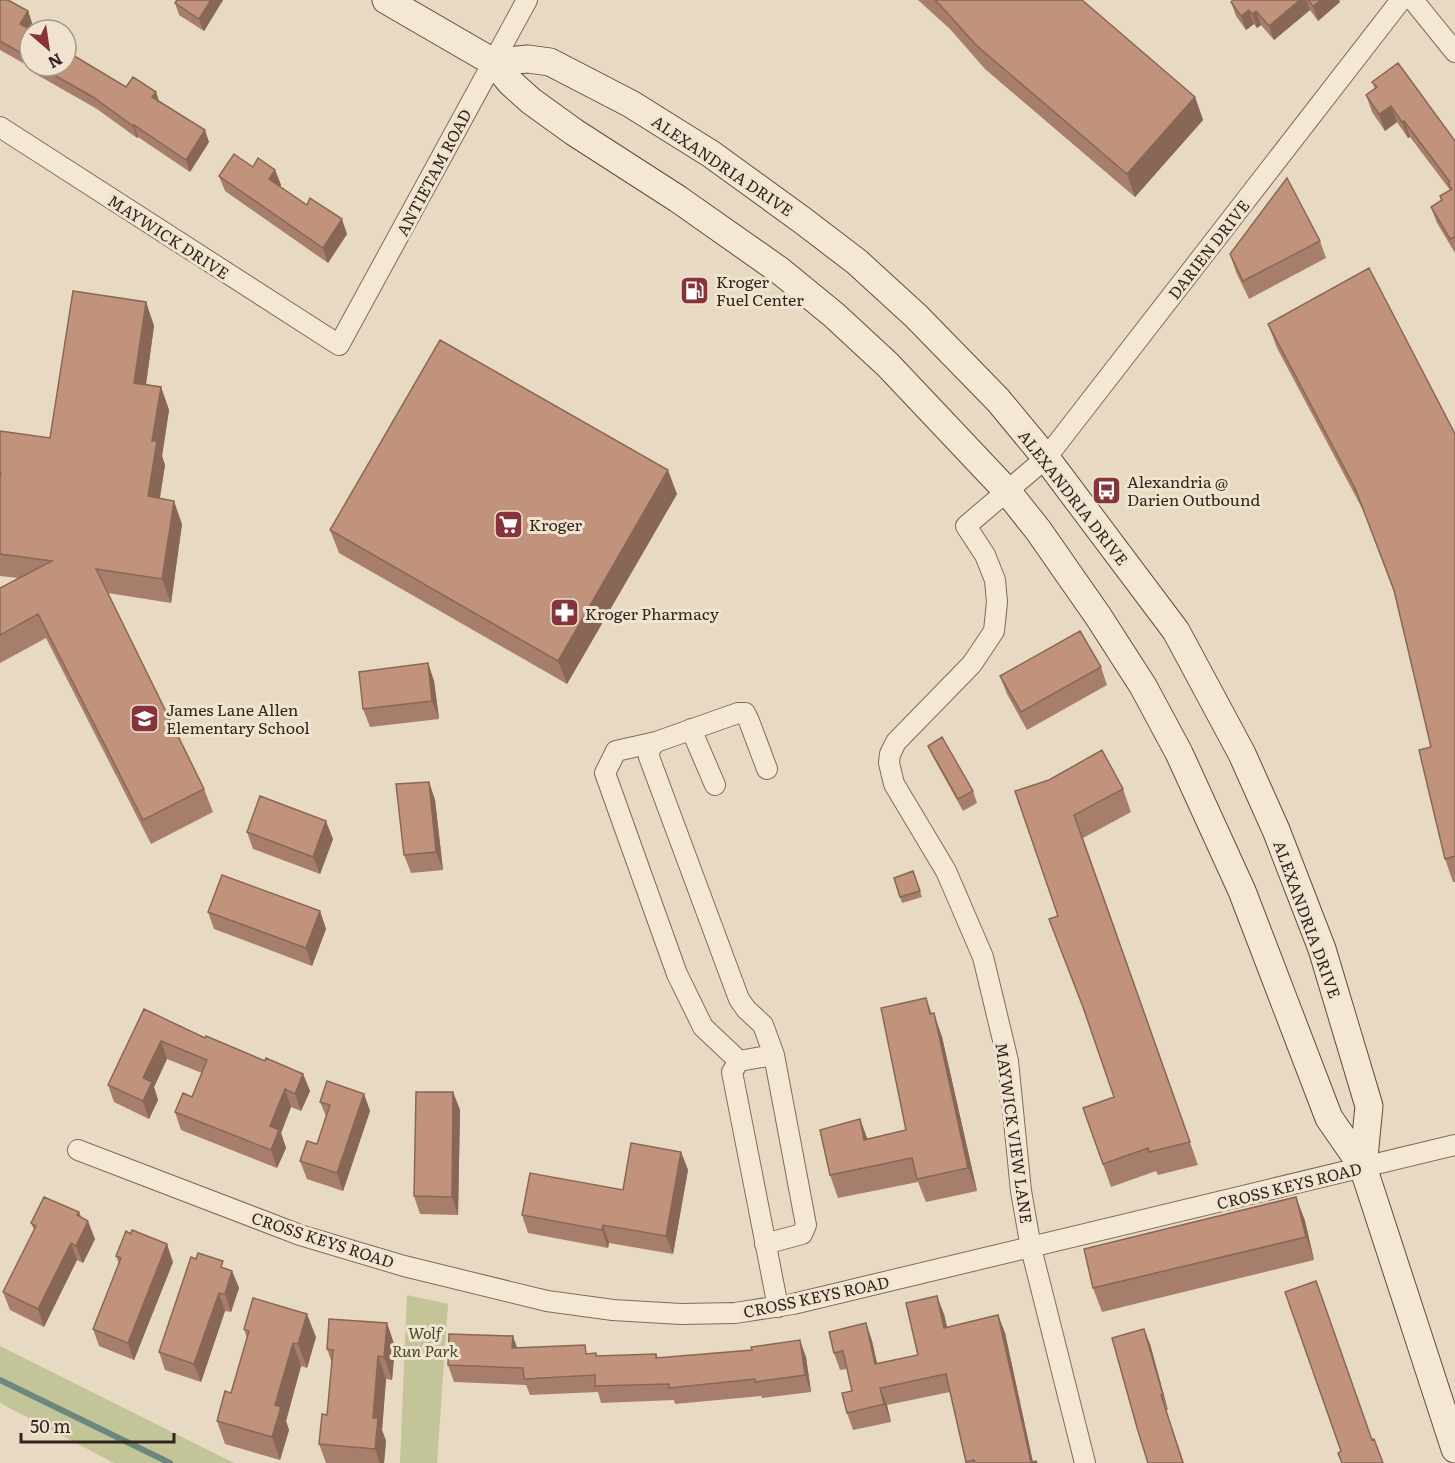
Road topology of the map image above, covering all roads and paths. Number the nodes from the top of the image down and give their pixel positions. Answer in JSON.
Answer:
{"nodes":[{"id":1,"x":386,"y":0,"type":"edge"},
{"id":2,"x":527,"y":0,"type":"edge"},
{"id":3,"x":1401,"y":0,"type":"edge"},
{"id":4,"x":1413,"y":0,"type":"edge"},
{"id":5,"x":1455,"y":52,"type":"edge"},
{"id":6,"x":493,"y":62,"type":"junction"},
{"id":7,"x":0,"y":127,"type":"edge"},
{"id":8,"x":339,"y":345,"type":"joint"},
{"id":9,"x":1046,"y":458,"type":"junction"},
{"id":10,"x":1007,"y":491,"type":"junction"},
{"id":11,"x":691,"y":729,"type":"junction"},
{"id":12,"x":656,"y":742,"type":"junction"},
{"id":13,"x":767,"y":770,"type":"dead end"},
{"id":14,"x":715,"y":785,"type":"dead end"},
{"id":15,"x":774,"y":1055,"type":"junction"},
{"id":16,"x":740,"y":1061,"type":"junction"},
{"id":17,"x":1455,"y":1145,"type":"edge"},
{"id":18,"x":78,"y":1150,"type":"dead end"},
{"id":19,"x":1362,"y":1167,"type":"junction"},
{"id":20,"x":765,"y":1244,"type":"junction"},
{"id":21,"x":1031,"y":1248,"type":"junction"},
{"id":22,"x":778,"y":1306,"type":"junction"},
{"id":23,"x":1455,"y":1449,"type":"edge"},
{"id":24,"x":1085,"y":1463,"type":"edge"}],
"edges":[{"from":1,"to":6,"type":"main road","name":"ALEXANDRIA DRIVE"},
{"from":2,"to":6,"type":"street","name":"ANTIETAM ROAD"},
{"from":3,"to":9,"type":"street","name":"DARIEN DRIVE"},
{"from":4,"to":5,"type":"street"},
{"from":6,"to":8,"type":"street","name":"ANTIETAM ROAD"},
{"from":6,"to":9,"type":"main road","name":"ALEXANDRIA DRIVE"},
{"from":6,"to":10,"type":"main road","name":"ALEXANDRIA DRIVE"},
{"from":7,"to":8,"type":"street","name":"MAYWICK DRIVE"},
{"from":9,"to":10,"type":"street","name":"DARIEN DRIVE"},
{"from":9,"to":19,"type":"main road","name":"ALEXANDRIA DRIVE"},
{"from":10,"to":19,"type":"main road","name":"ALEXANDRIA DRIVE"},
{"from":10,"to":21,"type":"street","name":"MAYWICK VIEW LANE"},
{"from":11,"to":12,"type":"street"},
{"from":11,"to":13,"type":"street"},
{"from":11,"to":14,"type":"street"},
{"from":12,"to":15,"type":"street"},
{"from":12,"to":16,"type":"street"},
{"from":15,"to":16,"type":"street"},
{"from":15,"to":20,"type":"street"},
{"from":16,"to":20,"type":"street"},
{"from":17,"to":19,"type":"street","name":"CROSS KEYS ROAD"},
{"from":18,"to":22,"type":"street","name":"CROSS KEYS ROAD"},
{"from":19,"to":21,"type":"street","name":"CROSS KEYS ROAD"},
{"from":19,"to":23,"type":"main road","name":"ALEXANDRIA DRIVE"},
{"from":20,"to":22,"type":"street"},
{"from":21,"to":22,"type":"street","name":"CROSS KEYS ROAD"},
{"from":21,"to":24,"type":"street","name":"MAYWICK VIEW LANE"}]}
